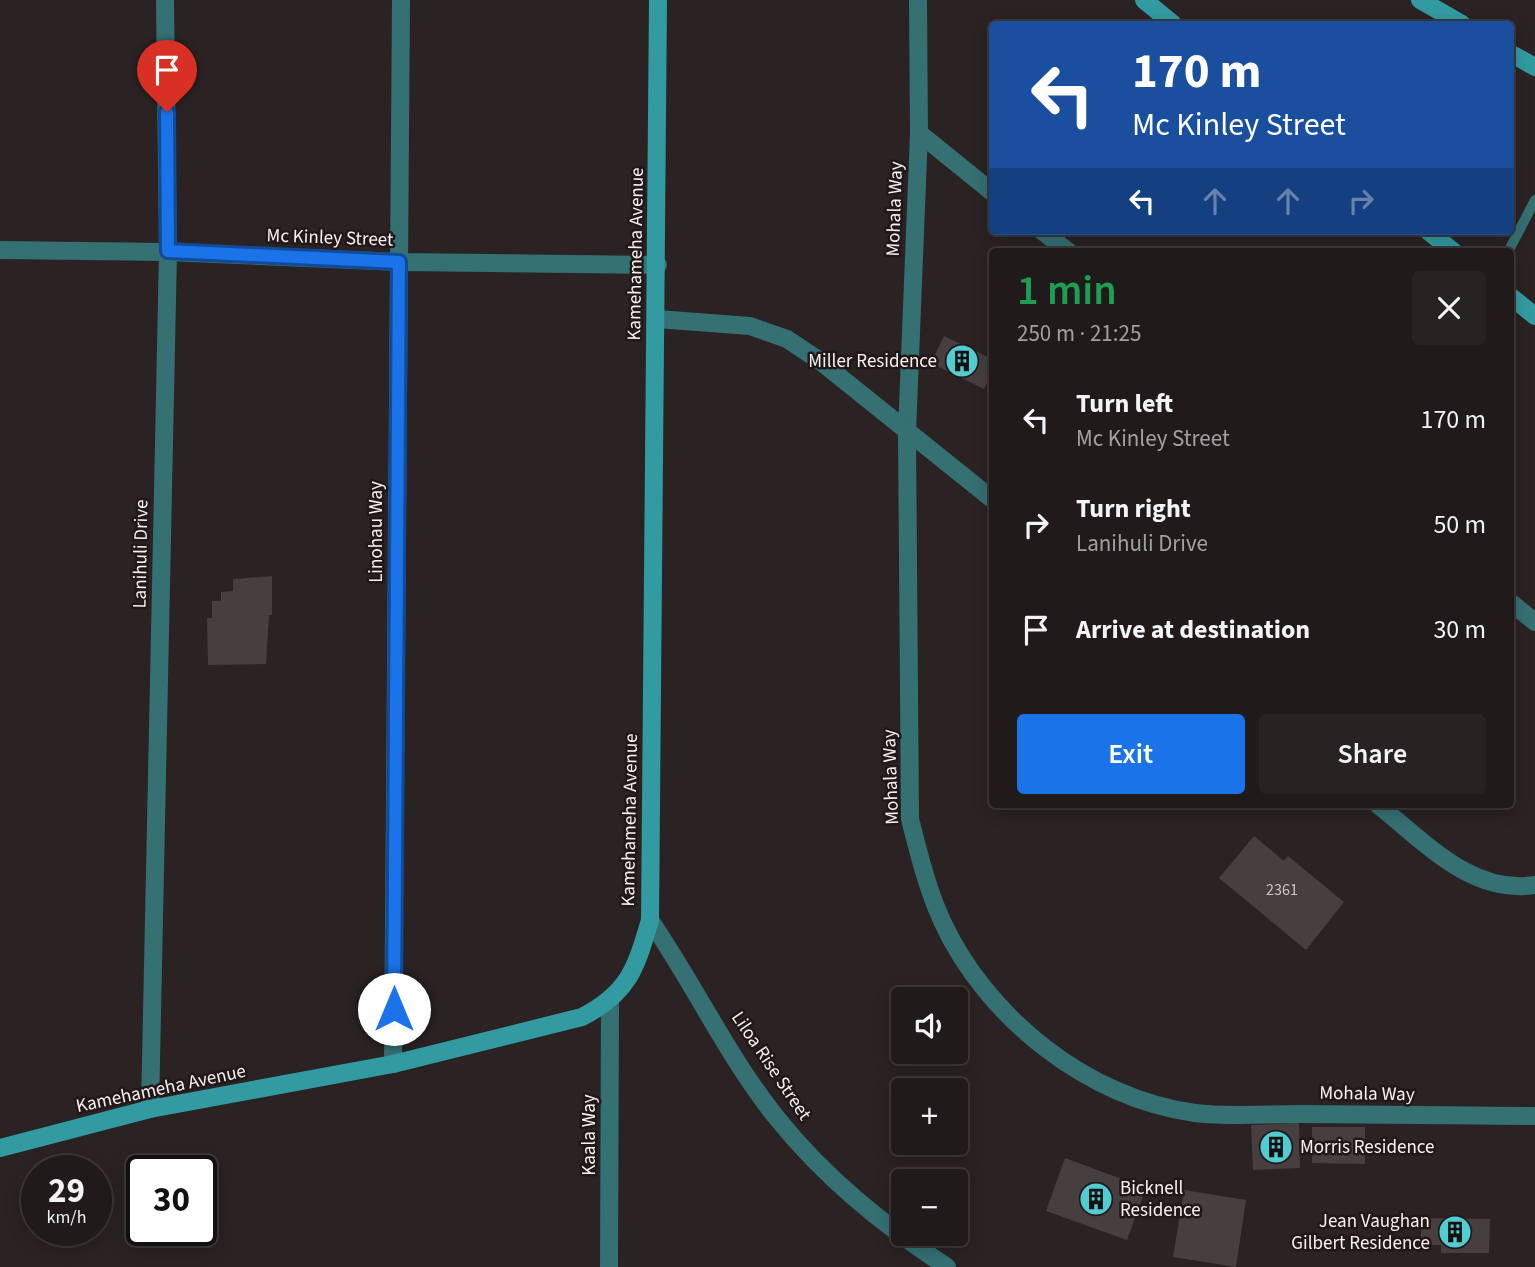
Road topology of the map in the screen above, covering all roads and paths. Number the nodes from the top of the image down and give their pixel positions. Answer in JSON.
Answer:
{"nodes":[{"id":1,"x":165,"y":0,"type":"edge"},
{"id":2,"x":401,"y":0,"type":"edge"},
{"id":3,"x":658,"y":0,"type":"edge"},
{"id":4,"x":918,"y":0,"type":"edge"},
{"id":5,"x":1144,"y":0,"type":"edge"},
{"id":6,"x":1420,"y":0,"type":"edge"},
{"id":7,"x":1169,"y":21,"type":"edge"},
{"id":8,"x":1457,"y":21,"type":"edge"},
{"id":9,"x":1514,"y":54,"type":"edge"},
{"id":10,"x":1535,"y":67,"type":"edge"},
{"id":11,"x":919,"y":133,"type":"junction"},
{"id":12,"x":989,"y":189,"type":"edge"},
{"id":13,"x":1535,"y":200,"type":"edge"},
{"id":14,"x":1047,"y":235,"type":"edge"},
{"id":15,"x":1433,"y":235,"type":"edge"},
{"id":16,"x":1064,"y":248,"type":"edge"},
{"id":17,"x":1449,"y":248,"type":"edge"},
{"id":18,"x":1510,"y":248,"type":"edge"},
{"id":19,"x":0,"y":250,"type":"edge"},
{"id":20,"x":168,"y":251,"type":"junction"},
{"id":21,"x":399,"y":262,"type":"junction"},
{"id":22,"x":658,"y":265,"type":"junction"},
{"id":23,"x":1514,"y":299,"type":"edge"},
{"id":24,"x":1535,"y":316,"type":"edge"},
{"id":25,"x":657,"y":319,"type":"junction"},
{"id":26,"x":907,"y":432,"type":"junction"},
{"id":27,"x":989,"y":497,"type":"edge"},
{"id":28,"x":1514,"y":605,"type":"edge"},
{"id":29,"x":1535,"y":622,"type":"edge"},
{"id":30,"x":1382,"y":808,"type":"edge"},
{"id":31,"x":1535,"y":885,"type":"edge"},
{"id":32,"x":650,"y":920,"type":"junction"},
{"id":33,"x":610,"y":1003,"type":"junction"},
{"id":34,"x":393,"y":1064,"type":"junction"},
{"id":35,"x":150,"y":1109,"type":"junction"},
{"id":36,"x":1535,"y":1116,"type":"edge"},
{"id":37,"x":0,"y":1148,"type":"edge"},
{"id":38,"x":609,"y":1267,"type":"edge"},
{"id":39,"x":947,"y":1267,"type":"edge"}],
"edges":[{"from":1,"to":20,"type":"street","name":"Lanihuli Drive"},
{"from":2,"to":21,"type":"street","name":"Linohau Way"},
{"from":3,"to":22,"type":"street","name":"Kamehameha Avenue"},
{"from":4,"to":11,"type":"street","name":"Mohala Way"},
{"from":5,"to":7,"type":"street"},
{"from":6,"to":8,"type":"street"},
{"from":9,"to":10,"type":"street"},
{"from":11,"to":12,"type":"street"},
{"from":11,"to":26,"type":"street","name":"Mohala Way"},
{"from":13,"to":18,"type":"lane"},
{"from":14,"to":16,"type":"street"},
{"from":15,"to":17,"type":"street"},
{"from":19,"to":20,"type":"street","name":"Mc Kinley Street"},
{"from":20,"to":21,"type":"street","name":"Mc Kinley Street"},
{"from":20,"to":35,"type":"street","name":"Lanihuli Drive"},
{"from":21,"to":22,"type":"street","name":"Mc Kinley Street"},
{"from":21,"to":34,"type":"street","name":"Linohau Way"},
{"from":22,"to":25,"type":"street","name":"Kamehameha Avenue"},
{"from":23,"to":24,"type":"street"},
{"from":25,"to":26,"type":"street"},
{"from":25,"to":32,"type":"street","name":"Kamehameha Avenue"},
{"from":26,"to":27,"type":"street"},
{"from":26,"to":36,"type":"street","name":"Mohala Way"},
{"from":28,"to":29,"type":"street"},
{"from":30,"to":31,"type":"street"},
{"from":32,"to":33,"type":"street","name":"Kamehameha Avenue"},
{"from":32,"to":39,"type":"street","name":"Liloa Rise Street"},
{"from":33,"to":34,"type":"street","name":"Kamehameha Avenue"},
{"from":33,"to":38,"type":"street","name":"Kaala Way"},
{"from":34,"to":35,"type":"street","name":"Kamehameha Avenue"},
{"from":35,"to":37,"type":"street","name":"Kamehameha Avenue"}]}
